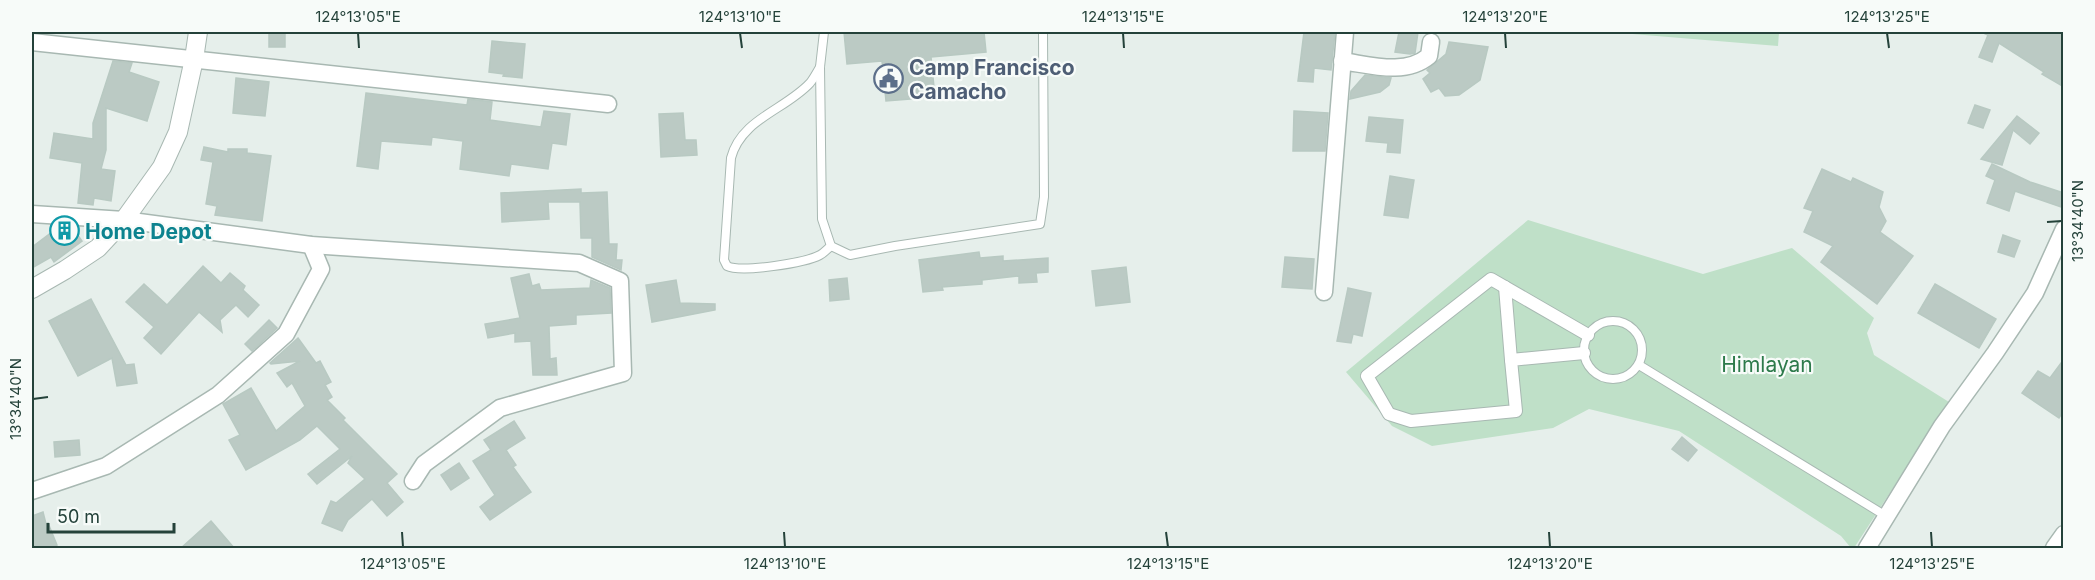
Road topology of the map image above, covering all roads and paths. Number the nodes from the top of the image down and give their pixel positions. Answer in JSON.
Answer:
{"nodes":[{"id":1,"x":198,"y":32,"type":"edge"},
{"id":2,"x":824,"y":32,"type":"edge"},
{"id":3,"x":1043,"y":32,"type":"edge"},
{"id":4,"x":1345,"y":32,"type":"edge"},
{"id":5,"x":32,"y":42,"type":"edge"},
{"id":6,"x":1431,"y":42,"type":"dead end"},
{"id":7,"x":194,"y":59,"type":"junction"},
{"id":8,"x":1342,"y":61,"type":"junction"},
{"id":9,"x":820,"y":67,"type":"junction"},
{"id":10,"x":608,"y":104,"type":"dead end"},
{"id":11,"x":32,"y":214,"type":"edge"},
{"id":12,"x":124,"y":220,"type":"junction"},
{"id":13,"x":2064,"y":229,"type":"edge"},
{"id":14,"x":311,"y":246,"type":"junction"},
{"id":15,"x":831,"y":246,"type":"junction"},
{"id":16,"x":1505,"y":287,"type":"junction"},
{"id":17,"x":32,"y":289,"type":"edge"},
{"id":18,"x":1324,"y":292,"type":"dead end"},
{"id":19,"x":1588,"y":335,"type":"junction"},
{"id":20,"x":1584,"y":353,"type":"junction"},
{"id":21,"x":1510,"y":360,"type":"junction"},
{"id":22,"x":1639,"y":365,"type":"junction"},
{"id":23,"x":413,"y":481,"type":"dead end"},
{"id":24,"x":32,"y":490,"type":"edge"},
{"id":25,"x":1886,"y":516,"type":"junction"},
{"id":26,"x":2064,"y":534,"type":"edge"},
{"id":27,"x":1867,"y":549,"type":"edge"},
{"id":28,"x":2054,"y":549,"type":"edge"}],
"edges":[{"from":1,"to":7,"type":"street"},
{"from":2,"to":9,"type":"lane"},
{"from":3,"to":15,"type":"lane"},
{"from":4,"to":8,"type":"street"},
{"from":5,"to":7,"type":"street"},
{"from":6,"to":8,"type":"street"},
{"from":7,"to":10,"type":"street"},
{"from":7,"to":12,"type":"street"},
{"from":8,"to":18,"type":"street"},
{"from":9,"to":15,"type":"lane"},
{"from":9,"to":15,"type":"lane"},
{"from":11,"to":12,"type":"street"},
{"from":12,"to":14,"type":"street"},
{"from":12,"to":17,"type":"street"},
{"from":13,"to":25,"type":"street"},
{"from":14,"to":23,"type":"street"},
{"from":14,"to":24,"type":"street"},
{"from":16,"to":19,"type":"street"},
{"from":16,"to":21,"type":"street"},
{"from":16,"to":21,"type":"street"},
{"from":19,"to":20,"type":"lane"},
{"from":19,"to":22,"type":"lane"},
{"from":20,"to":21,"type":"street"},
{"from":20,"to":22,"type":"lane"},
{"from":22,"to":25,"type":"lane"},
{"from":25,"to":27,"type":"street"},
{"from":26,"to":28,"type":"street"}]}
